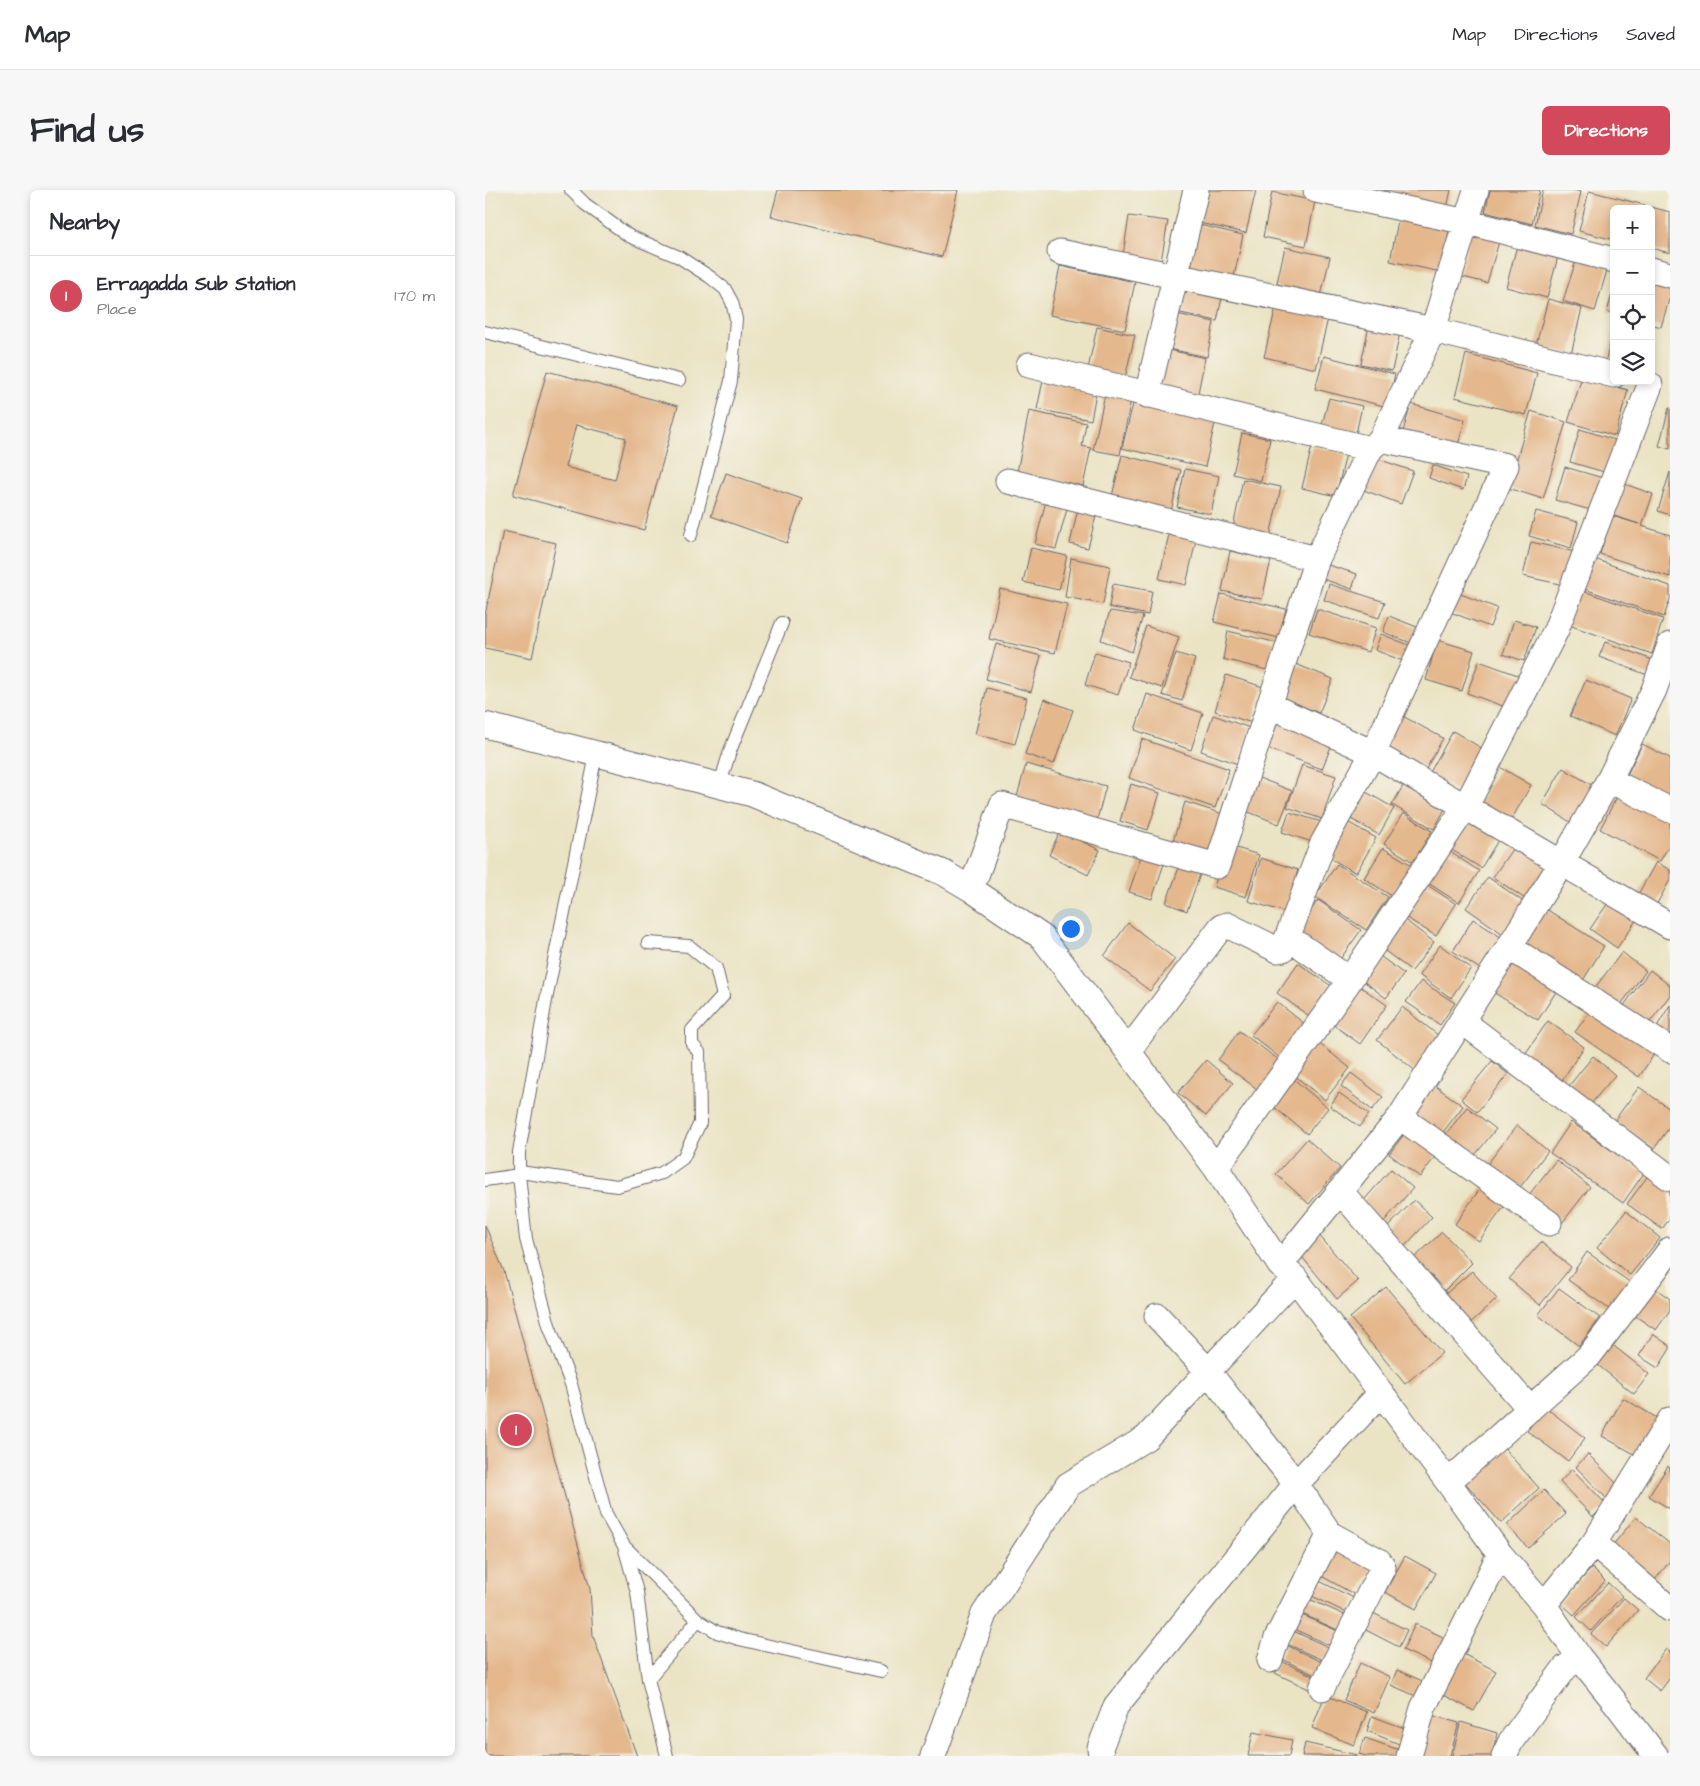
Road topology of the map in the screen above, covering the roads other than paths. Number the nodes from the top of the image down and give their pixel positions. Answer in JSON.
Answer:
{"nodes":[{"id":1,"x":571,"y":190,"type":"edge"},
{"id":2,"x":1196,"y":190,"type":"edge"},
{"id":3,"x":1317,"y":190,"type":"edge"},
{"id":4,"x":1476,"y":190,"type":"edge"},
{"id":5,"x":1467,"y":222,"type":"junction"},
{"id":6,"x":1061,"y":252,"type":"dead end"},
{"id":7,"x":1610,"y":259,"type":"edge"},
{"id":8,"x":1655,"y":271,"type":"edge"},
{"id":9,"x":1670,"y":275,"type":"edge"},
{"id":10,"x":1176,"y":276,"type":"junction"},
{"id":11,"x":1433,"y":330,"type":"junction"},
{"id":12,"x":485,"y":332,"type":"edge"},
{"id":13,"x":1029,"y":365,"type":"dead end"},
{"id":14,"x":1610,"y":375,"type":"edge"},
{"id":15,"x":679,"y":380,"type":"dead end"},
{"id":16,"x":1652,"y":385,"type":"edge"},
{"id":17,"x":1147,"y":395,"type":"junction"},
{"id":18,"x":1375,"y":444,"type":"junction"},
{"id":19,"x":1007,"y":481,"type":"dead end"},
{"id":20,"x":691,"y":535,"type":"dead end"},
{"id":21,"x":1317,"y":559,"type":"junction"},
{"id":22,"x":782,"y":623,"type":"dead end"},
{"id":23,"x":1670,"y":645,"type":"edge"},
{"id":24,"x":1662,"y":693,"type":"edge"},
{"id":25,"x":1269,"y":705,"type":"junction"},
{"id":26,"x":485,"y":725,"type":"edge"},
{"id":27,"x":1373,"y":753,"type":"junction"},
{"id":28,"x":596,"y":755,"type":"junction"},
{"id":29,"x":1609,"y":780,"type":"junction"},
{"id":30,"x":719,"y":786,"type":"junction"},
{"id":31,"x":1466,"y":806,"type":"junction"},
{"id":32,"x":1670,"y":810,"type":"edge"},
{"id":33,"x":1562,"y":862,"type":"junction"},
{"id":34,"x":971,"y":889,"type":"junction"},
{"id":35,"x":1670,"y":926,"type":"edge"},
{"id":36,"x":1288,"y":937,"type":"junction"},
{"id":37,"x":648,"y":943,"type":"dead end"},
{"id":38,"x":1509,"y":947,"type":"junction"},
{"id":39,"x":1350,"y":980,"type":"junction"},
{"id":40,"x":1462,"y":1021,"type":"junction"},
{"id":41,"x":1670,"y":1050,"type":"edge"},
{"id":42,"x":1128,"y":1051,"type":"junction"},
{"id":43,"x":1399,"y":1117,"type":"junction"},
{"id":44,"x":1216,"y":1168,"type":"junction"},
{"id":45,"x":520,"y":1174,"type":"junction"},
{"id":46,"x":1670,"y":1178,"type":"edge"},
{"id":47,"x":485,"y":1180,"type":"edge"},
{"id":48,"x":1340,"y":1191,"type":"junction"},
{"id":49,"x":1549,"y":1222,"type":"dead end"},
{"id":50,"x":1670,"y":1250,"type":"edge"},
{"id":51,"x":1287,"y":1272,"type":"junction"},
{"id":52,"x":1157,"y":1316,"type":"dead end"},
{"id":53,"x":1207,"y":1370,"type":"junction"},
{"id":54,"x":1381,"y":1392,"type":"junction"},
{"id":55,"x":1530,"y":1409,"type":"junction"},
{"id":56,"x":1670,"y":1420,"type":"edge"},
{"id":57,"x":1448,"y":1482,"type":"junction"},
{"id":58,"x":1296,"y":1484,"type":"junction"},
{"id":59,"x":1330,"y":1534,"type":"junction"},
{"id":60,"x":1594,"y":1543,"type":"junction"},
{"id":61,"x":624,"y":1546,"type":"junction"},
{"id":62,"x":1500,"y":1554,"type":"junction"},
{"id":63,"x":1544,"y":1606,"type":"junction"},
{"id":64,"x":1670,"y":1609,"type":"edge"},
{"id":65,"x":698,"y":1620,"type":"junction"},
{"id":66,"x":1579,"y":1657,"type":"junction"},
{"id":67,"x":1270,"y":1660,"type":"dead end"},
{"id":68,"x":881,"y":1671,"type":"dead end"},
{"id":69,"x":648,"y":1679,"type":"junction"},
{"id":70,"x":1323,"y":1688,"type":"dead end"},
{"id":71,"x":667,"y":1756,"type":"edge"},
{"id":72,"x":933,"y":1756,"type":"edge"},
{"id":73,"x":1101,"y":1756,"type":"edge"},
{"id":74,"x":1409,"y":1756,"type":"edge"},
{"id":75,"x":1504,"y":1756,"type":"edge"},
{"id":76,"x":1656,"y":1756,"type":"edge"}],
"edges":[{"from":1,"to":20,"type":"lane"},
{"from":2,"to":10,"type":"street"},
{"from":3,"to":5,"type":"street"},
{"from":4,"to":5,"type":"street"},
{"from":5,"to":7,"type":"street"},
{"from":5,"to":11,"type":"street"},
{"from":6,"to":10,"type":"street"},
{"from":8,"to":9,"type":"street"},
{"from":10,"to":11,"type":"street"},
{"from":10,"to":17,"type":"street"},
{"from":11,"to":14,"type":"street"},
{"from":11,"to":18,"type":"street"},
{"from":12,"to":15,"type":"lane"},
{"from":13,"to":17,"type":"street"},
{"from":16,"to":31,"type":"street"},
{"from":17,"to":18,"type":"street"},
{"from":18,"to":21,"type":"street"},
{"from":18,"to":27,"type":"street"},
{"from":19,"to":21,"type":"street"},
{"from":21,"to":25,"type":"street"},
{"from":22,"to":30,"type":"lane"},
{"from":23,"to":24,"type":"street"},
{"from":24,"to":29,"type":"street"},
{"from":25,"to":27,"type":"street"},
{"from":25,"to":34,"type":"street"},
{"from":26,"to":28,"type":"street"},
{"from":27,"to":31,"type":"street"},
{"from":27,"to":36,"type":"street"},
{"from":28,"to":30,"type":"street"},
{"from":28,"to":45,"type":"lane"},
{"from":29,"to":32,"type":"street"},
{"from":29,"to":33,"type":"street"},
{"from":30,"to":34,"type":"street"},
{"from":31,"to":33,"type":"street"},
{"from":31,"to":39,"type":"street"},
{"from":33,"to":35,"type":"street"},
{"from":33,"to":38,"type":"street"},
{"from":34,"to":42,"type":"street"},
{"from":36,"to":39,"type":"street"},
{"from":36,"to":42,"type":"street"},
{"from":37,"to":45,"type":"lane"},
{"from":38,"to":40,"type":"street"},
{"from":38,"to":41,"type":"street"},
{"from":39,"to":44,"type":"street"},
{"from":40,"to":43,"type":"street"},
{"from":40,"to":46,"type":"street"},
{"from":42,"to":44,"type":"street"},
{"from":43,"to":48,"type":"street"},
{"from":43,"to":49,"type":"street"},
{"from":44,"to":51,"type":"street"},
{"from":45,"to":47,"type":"lane"},
{"from":45,"to":61,"type":"lane"},
{"from":48,"to":51,"type":"street"},
{"from":48,"to":55,"type":"street"},
{"from":50,"to":55,"type":"street"},
{"from":51,"to":53,"type":"street"},
{"from":51,"to":54,"type":"street"},
{"from":52,"to":53,"type":"street"},
{"from":53,"to":58,"type":"street"},
{"from":53,"to":72,"type":"street"},
{"from":54,"to":57,"type":"street"},
{"from":54,"to":58,"type":"street"},
{"from":55,"to":57,"type":"street"},
{"from":56,"to":60,"type":"street"},
{"from":57,"to":62,"type":"street"},
{"from":58,"to":59,"type":"street"},
{"from":58,"to":73,"type":"street"},
{"from":59,"to":67,"type":"street"},
{"from":59,"to":70,"type":"street"},
{"from":60,"to":63,"type":"street"},
{"from":60,"to":64,"type":"street"},
{"from":61,"to":65,"type":"lane"},
{"from":61,"to":69,"type":"lane"},
{"from":62,"to":63,"type":"street"},
{"from":62,"to":74,"type":"street"},
{"from":63,"to":66,"type":"street"},
{"from":65,"to":68,"type":"lane"},
{"from":65,"to":69,"type":"lane"},
{"from":66,"to":75,"type":"street"},
{"from":66,"to":76,"type":"street"},
{"from":69,"to":71,"type":"lane"}]}
